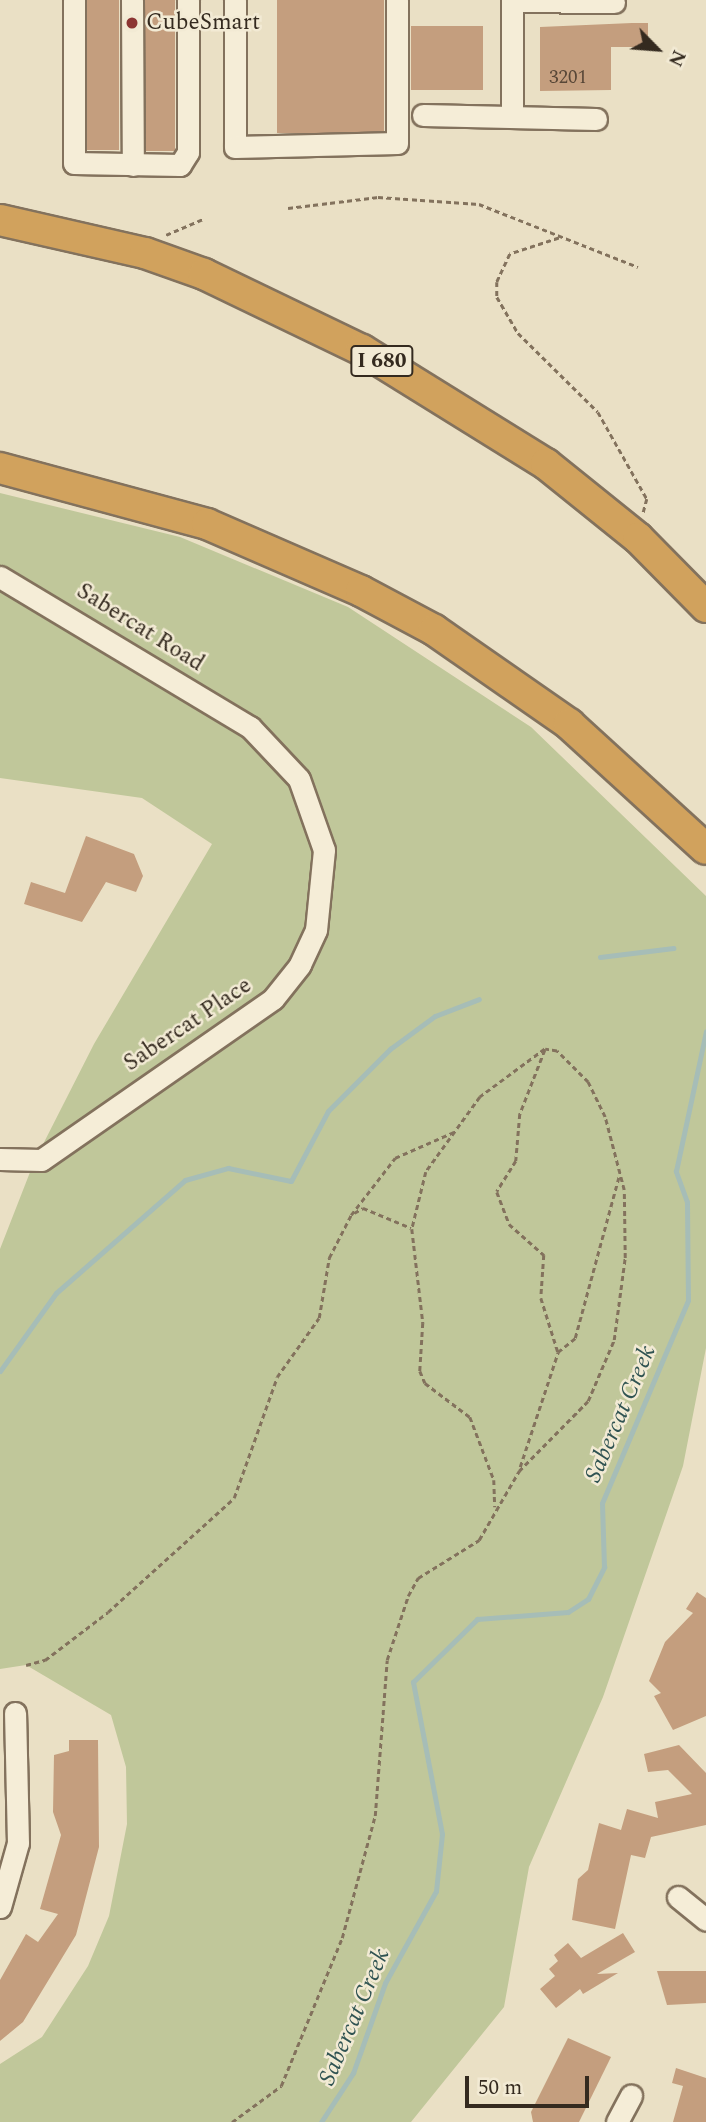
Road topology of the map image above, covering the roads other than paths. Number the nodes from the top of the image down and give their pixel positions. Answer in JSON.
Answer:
{"nodes":[{"id":1,"x":74,"y":0,"type":"edge"},
{"id":2,"x":132,"y":0,"type":"edge"},
{"id":3,"x":188,"y":0,"type":"edge"},
{"id":4,"x":235,"y":0,"type":"edge"},
{"id":5,"x":397,"y":0,"type":"edge"},
{"id":6,"x":512,"y":1,"type":"edge"},
{"id":7,"x":614,"y":2,"type":"dead end"},
{"id":8,"x":423,"y":115,"type":"dead end"},
{"id":9,"x":512,"y":116,"type":"junction"},
{"id":10,"x":596,"y":119,"type":"dead end"},
{"id":11,"x":133,"y":165,"type":"junction"},
{"id":12,"x":0,"y":220,"type":"edge"},
{"id":13,"x":0,"y":468,"type":"edge"},
{"id":14,"x":0,"y":577,"type":"edge"},
{"id":15,"x":706,"y":607,"type":"edge"},
{"id":16,"x":250,"y":727,"type":"joint"},
{"id":17,"x":706,"y":849,"type":"edge"},
{"id":18,"x":0,"y":1148,"type":"edge"},
{"id":19,"x":44,"y":1155,"type":"junction"},
{"id":20,"x":0,"y":1159,"type":"edge"},
{"id":21,"x":15,"y":1713,"type":"dead end"},
{"id":22,"x":678,"y":1897,"type":"dead end"},
{"id":23,"x":0,"y":1907,"type":"edge"},
{"id":24,"x":706,"y":1920,"type":"edge"},
{"id":25,"x":631,"y":2096,"type":"dead end"},
{"id":26,"x":617,"y":2122,"type":"edge"}],
"edges":[{"from":1,"to":11,"type":"street"},
{"from":2,"to":11,"type":"street"},
{"from":3,"to":11,"type":"street"},
{"from":4,"to":5,"type":"street"},
{"from":6,"to":7,"type":"street"},
{"from":6,"to":9,"type":"street"},
{"from":8,"to":9,"type":"street"},
{"from":9,"to":10,"type":"street"},
{"from":12,"to":15,"type":"highway","number":"I 680"},
{"from":13,"to":17,"type":"highway"},
{"from":14,"to":16,"type":"street","name":"Sabercat Road"},
{"from":16,"to":19,"type":"street","name":"Sabercat Place"},
{"from":18,"to":19,"type":"street"},
{"from":19,"to":20,"type":"street"},
{"from":21,"to":23,"type":"street"},
{"from":22,"to":24,"type":"street"},
{"from":25,"to":26,"type":"street"}]}
